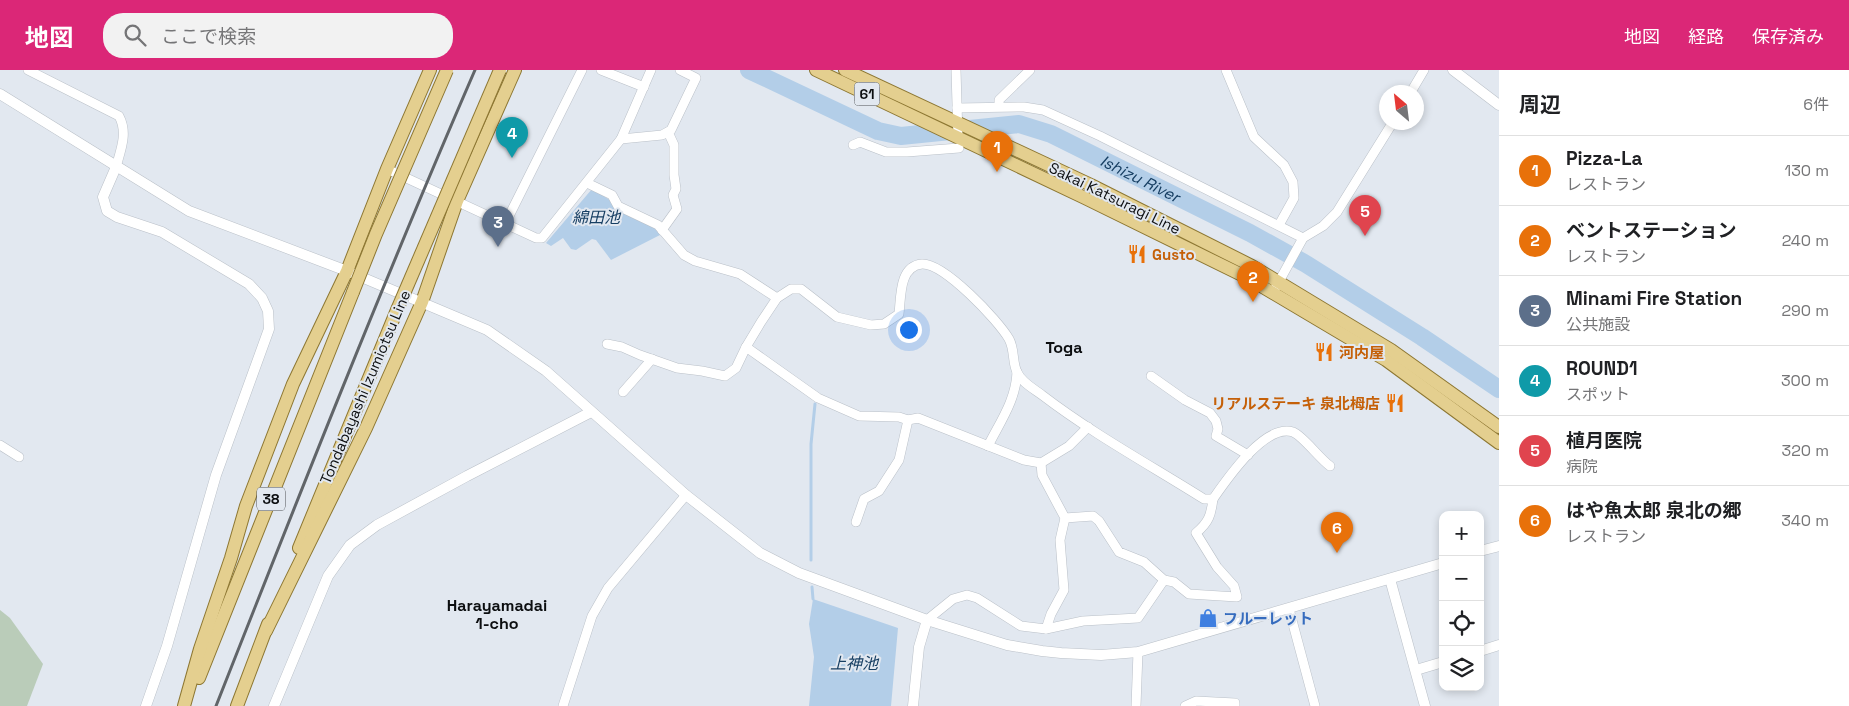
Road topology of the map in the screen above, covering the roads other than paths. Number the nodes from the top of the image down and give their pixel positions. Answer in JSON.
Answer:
{"nodes":[{"id":1,"x":28,"y":70,"type":"edge"},
{"id":2,"x":430,"y":70,"type":"edge"},
{"id":3,"x":447,"y":70,"type":"edge"},
{"id":4,"x":500,"y":70,"type":"edge"},
{"id":5,"x":515,"y":70,"type":"edge"},
{"id":6,"x":582,"y":70,"type":"edge"},
{"id":7,"x":602,"y":70,"type":"edge"},
{"id":8,"x":651,"y":70,"type":"edge"},
{"id":9,"x":680,"y":70,"type":"edge"},
{"id":10,"x":816,"y":70,"type":"edge"},
{"id":11,"x":845,"y":70,"type":"edge"},
{"id":12,"x":956,"y":70,"type":"edge"},
{"id":13,"x":1030,"y":70,"type":"edge"},
{"id":14,"x":1226,"y":70,"type":"edge"},
{"id":15,"x":1424,"y":70,"type":"edge"},
{"id":16,"x":1453,"y":70,"type":"edge"},
{"id":17,"x":1415,"y":85,"type":"edge"},
{"id":18,"x":644,"y":87,"type":"junction"},
{"id":19,"x":0,"y":94,"type":"edge"},
{"id":20,"x":1499,"y":105,"type":"edge"},
{"id":21,"x":999,"y":106,"type":"junction"},
{"id":22,"x":957,"y":115,"type":"junction"},
{"id":23,"x":1387,"y":130,"type":"edge"},
{"id":24,"x":668,"y":132,"type":"junction"},
{"id":25,"x":621,"y":139,"type":"junction"},
{"id":26,"x":961,"y":143,"type":"junction"},
{"id":27,"x":853,"y":145,"type":"dead end"},
{"id":28,"x":116,"y":167,"type":"junction"},
{"id":29,"x":387,"y":169,"type":"junction"},
{"id":30,"x":586,"y":183,"type":"junction"},
{"id":31,"x":456,"y":201,"type":"junction"},
{"id":32,"x":504,"y":224,"type":"junction"},
{"id":33,"x":1279,"y":226,"type":"junction"},
{"id":34,"x":662,"y":230,"type":"junction"},
{"id":35,"x":1301,"y":241,"type":"junction"},
{"id":36,"x":347,"y":272,"type":"junction"},
{"id":37,"x":1279,"y":282,"type":"junction"},
{"id":38,"x":777,"y":298,"type":"junction"},
{"id":39,"x":422,"y":302,"type":"junction"},
{"id":40,"x":607,"y":344,"type":"dead end"},
{"id":41,"x":746,"y":348,"type":"junction"},
{"id":42,"x":652,"y":359,"type":"junction"},
{"id":43,"x":1016,"y":372,"type":"junction"},
{"id":44,"x":1151,"y":376,"type":"dead end"},
{"id":45,"x":623,"y":392,"type":"dead end"},
{"id":46,"x":591,"y":412,"type":"junction"},
{"id":47,"x":908,"y":420,"type":"junction"},
{"id":48,"x":1499,"y":426,"type":"edge"},
{"id":49,"x":1088,"y":427,"type":"junction"},
{"id":50,"x":1499,"y":442,"type":"edge"},
{"id":51,"x":0,"y":445,"type":"edge"},
{"id":52,"x":988,"y":446,"type":"junction"},
{"id":53,"x":1248,"y":455,"type":"junction"},
{"id":54,"x":19,"y":457,"type":"dead end"},
{"id":55,"x":1041,"y":463,"type":"junction"},
{"id":56,"x":1330,"y":466,"type":"dead end"},
{"id":57,"x":686,"y":495,"type":"junction"},
{"id":58,"x":1213,"y":499,"type":"junction"},
{"id":59,"x":1065,"y":518,"type":"junction"},
{"id":60,"x":856,"y":522,"type":"dead end"},
{"id":61,"x":1499,"y":546,"type":"edge"},
{"id":62,"x":1484,"y":551,"type":"edge"},
{"id":63,"x":1439,"y":564,"type":"edge"},
{"id":64,"x":1390,"y":579,"type":"junction"},
{"id":65,"x":1164,"y":580,"type":"junction"},
{"id":66,"x":1289,"y":609,"type":"junction"},
{"id":67,"x":927,"y":620,"type":"junction"},
{"id":68,"x":1046,"y":629,"type":"junction"},
{"id":69,"x":266,"y":631,"type":"junction"},
{"id":70,"x":1499,"y":645,"type":"edge"},
{"id":71,"x":1484,"y":650,"type":"edge"},
{"id":72,"x":1138,"y":652,"type":"junction"},
{"id":73,"x":1439,"y":663,"type":"edge"},
{"id":74,"x":1416,"y":670,"type":"junction"},
{"id":75,"x":146,"y":706,"type":"edge"},
{"id":76,"x":186,"y":706,"type":"edge"},
{"id":77,"x":237,"y":706,"type":"edge"},
{"id":78,"x":274,"y":706,"type":"edge"},
{"id":79,"x":563,"y":706,"type":"edge"},
{"id":80,"x":913,"y":706,"type":"edge"},
{"id":81,"x":1136,"y":706,"type":"edge"},
{"id":82,"x":1185,"y":706,"type":"edge"},
{"id":83,"x":1236,"y":706,"type":"edge"},
{"id":84,"x":1315,"y":706,"type":"edge"},
{"id":85,"x":1425,"y":706,"type":"edge"}],
"edges":[{"from":1,"to":28,"type":"street"},
{"from":2,"to":29,"type":"main road"},
{"from":3,"to":76,"type":"main road","number":"38","bridge":true},
{"from":4,"to":69,"type":"main road","name":"Tondabayashi Izumiotsu Line","bridge":true},
{"from":5,"to":31,"type":"main road"},
{"from":6,"to":32,"type":"street"},
{"from":7,"to":18,"type":"street"},
{"from":8,"to":18,"type":"street"},
{"from":9,"to":24,"type":"street"},
{"from":10,"to":26,"type":"main road","name":"Sakai Katsuragi Line","number":"61"},
{"from":11,"to":22,"type":"main road","name":"Sakai Katsuragi Line","number":"61"},
{"from":12,"to":22,"type":"street"},
{"from":13,"to":21,"type":"street"},
{"from":14,"to":33,"type":"street"},
{"from":15,"to":17,"type":"street"},
{"from":16,"to":20,"type":"street"},
{"from":18,"to":25,"type":"street"},
{"from":19,"to":28,"type":"street"},
{"from":21,"to":22,"type":"street"},
{"from":21,"to":33,"type":"street"},
{"from":22,"to":26,"type":"street"},
{"from":22,"to":37,"type":"main road","name":"Sakai Katsuragi Line","number":"61"},
{"from":23,"to":35,"type":"street"},
{"from":24,"to":25,"type":"street"},
{"from":24,"to":34,"type":"street"},
{"from":25,"to":30,"type":"street"},
{"from":26,"to":27,"type":"street"},
{"from":26,"to":37,"type":"main road","name":"Sakai Katsuragi Line","number":"61"},
{"from":28,"to":36,"type":"street"},
{"from":28,"to":75,"type":"street"},
{"from":29,"to":31,"type":"street"},
{"from":29,"to":36,"type":"main road"},
{"from":30,"to":32,"type":"street"},
{"from":30,"to":34,"type":"street"},
{"from":31,"to":32,"type":"street"},
{"from":31,"to":39,"type":"main road"},
{"from":33,"to":35,"type":"street"},
{"from":34,"to":38,"type":"street"},
{"from":35,"to":37,"type":"street"},
{"from":36,"to":39,"type":"street"},
{"from":36,"to":76,"type":"main road"},
{"from":37,"to":48,"type":"main road","name":"Sakai Katsuragi Line","number":"61"},
{"from":37,"to":50,"type":"main road","name":"Sakai Katsuragi Line","number":"61"},
{"from":38,"to":41,"type":"street"},
{"from":38,"to":43,"type":"street"},
{"from":39,"to":46,"type":"street"},
{"from":39,"to":69,"type":"main road"},
{"from":40,"to":42,"type":"street"},
{"from":41,"to":42,"type":"street"},
{"from":41,"to":47,"type":"street"},
{"from":42,"to":45,"type":"street"},
{"from":43,"to":49,"type":"street"},
{"from":43,"to":52,"type":"street"},
{"from":44,"to":53,"type":"street"},
{"from":46,"to":57,"type":"street"},
{"from":46,"to":78,"type":"street"},
{"from":47,"to":52,"type":"street"},
{"from":47,"to":60,"type":"street"},
{"from":49,"to":55,"type":"street"},
{"from":49,"to":58,"type":"street"},
{"from":51,"to":54,"type":"street"},
{"from":52,"to":55,"type":"street"},
{"from":53,"to":56,"type":"street"},
{"from":53,"to":58,"type":"street"},
{"from":55,"to":59,"type":"street"},
{"from":57,"to":67,"type":"street"},
{"from":57,"to":79,"type":"street"},
{"from":58,"to":65,"type":"street"},
{"from":59,"to":65,"type":"street"},
{"from":59,"to":68,"type":"street"},
{"from":61,"to":62,"type":"street"},
{"from":63,"to":64,"type":"street"},
{"from":64,"to":66,"type":"street"},
{"from":64,"to":74,"type":"street"},
{"from":65,"to":68,"type":"street"},
{"from":66,"to":72,"type":"street"},
{"from":66,"to":84,"type":"street"},
{"from":67,"to":68,"type":"street"},
{"from":67,"to":72,"type":"street"},
{"from":67,"to":80,"type":"street"},
{"from":69,"to":77,"type":"main road","name":"Tondabayashi Izumiotsu Line"},
{"from":70,"to":71,"type":"street"},
{"from":72,"to":81,"type":"street"},
{"from":73,"to":74,"type":"street"},
{"from":74,"to":85,"type":"street"},
{"from":82,"to":83,"type":"street"}]}
